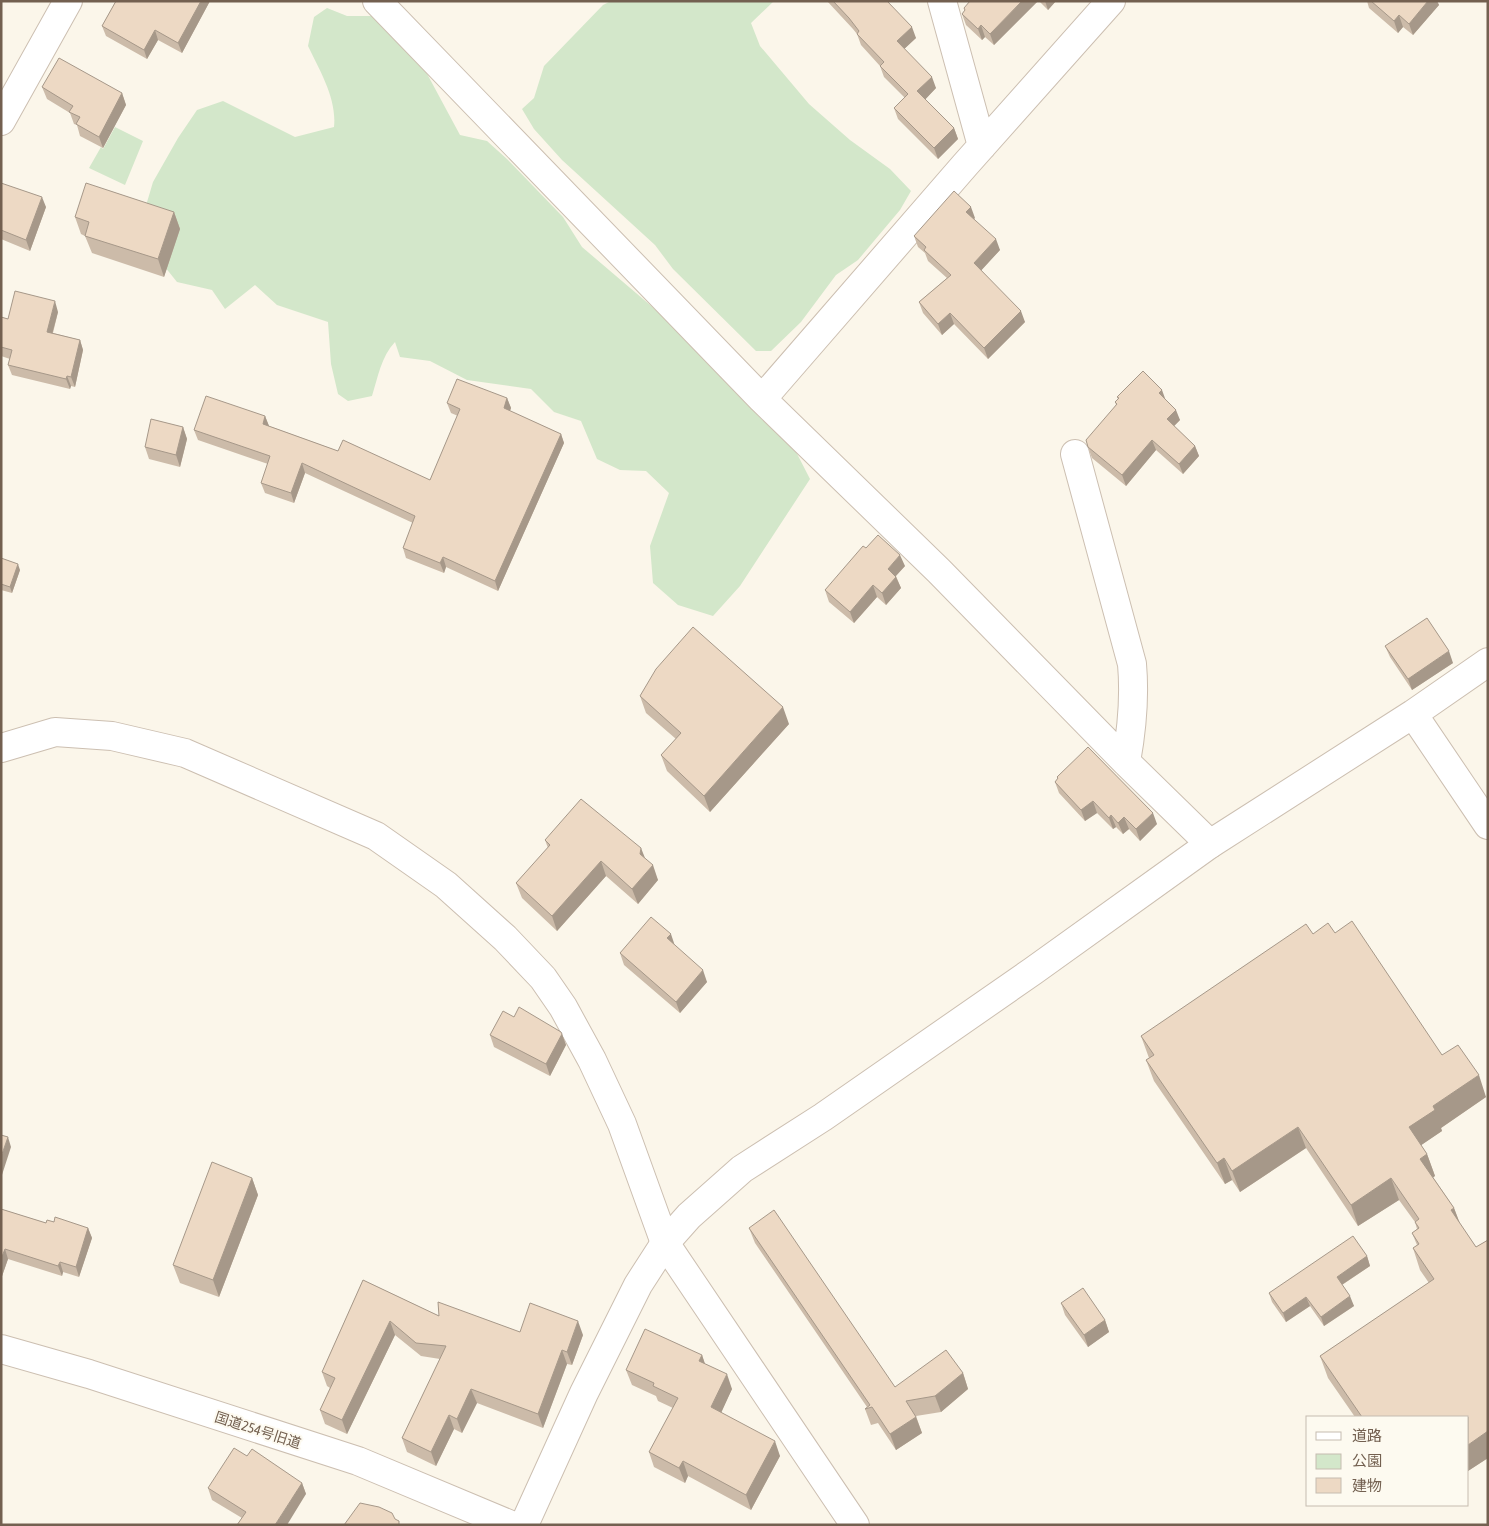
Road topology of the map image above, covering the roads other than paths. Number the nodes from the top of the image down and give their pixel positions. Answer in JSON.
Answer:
{"nodes":[{"id":1,"x":68,"y":1,"type":"edge"},
{"id":2,"x":377,"y":1,"type":"edge"},
{"id":3,"x":942,"y":1,"type":"edge"},
{"id":4,"x":1111,"y":1,"type":"edge"},
{"id":5,"x":1,"y":121,"type":"edge"},
{"id":6,"x":982,"y":146,"type":"junction"},
{"id":7,"x":762,"y":399,"type":"junction"},
{"id":8,"x":1075,"y":454,"type":"dead end"},
{"id":9,"x":1488,"y":662,"type":"edge"},
{"id":10,"x":1413,"y":714,"type":"junction"},
{"id":11,"x":1,"y":748,"type":"edge"},
{"id":12,"x":1126,"y":762,"type":"junction"},
{"id":13,"x":1488,"y":826,"type":"edge"},
{"id":14,"x":1210,"y":844,"type":"junction"},
{"id":15,"x":665,"y":1243,"type":"junction"},
{"id":16,"x":1,"y":1349,"type":"edge"},
{"id":17,"x":511,"y":1525,"type":"edge"},
{"id":18,"x":524,"y":1525,"type":"edge"},
{"id":19,"x":855,"y":1525,"type":"edge"}],
"edges":[{"from":1,"to":5,"type":"street"},
{"from":2,"to":7,"type":"street"},
{"from":3,"to":6,"type":"street"},
{"from":4,"to":6,"type":"street"},
{"from":6,"to":7,"type":"street"},
{"from":7,"to":12,"type":"street"},
{"from":8,"to":12,"type":"street"},
{"from":9,"to":10,"type":"street"},
{"from":10,"to":13,"type":"street"},
{"from":10,"to":14,"type":"street"},
{"from":11,"to":15,"type":"street"},
{"from":12,"to":14,"type":"street"},
{"from":14,"to":15,"type":"street"},
{"from":15,"to":18,"type":"street"},
{"from":15,"to":19,"type":"street"},
{"from":16,"to":17,"type":"street","name":"国道254号旧道"}]}
